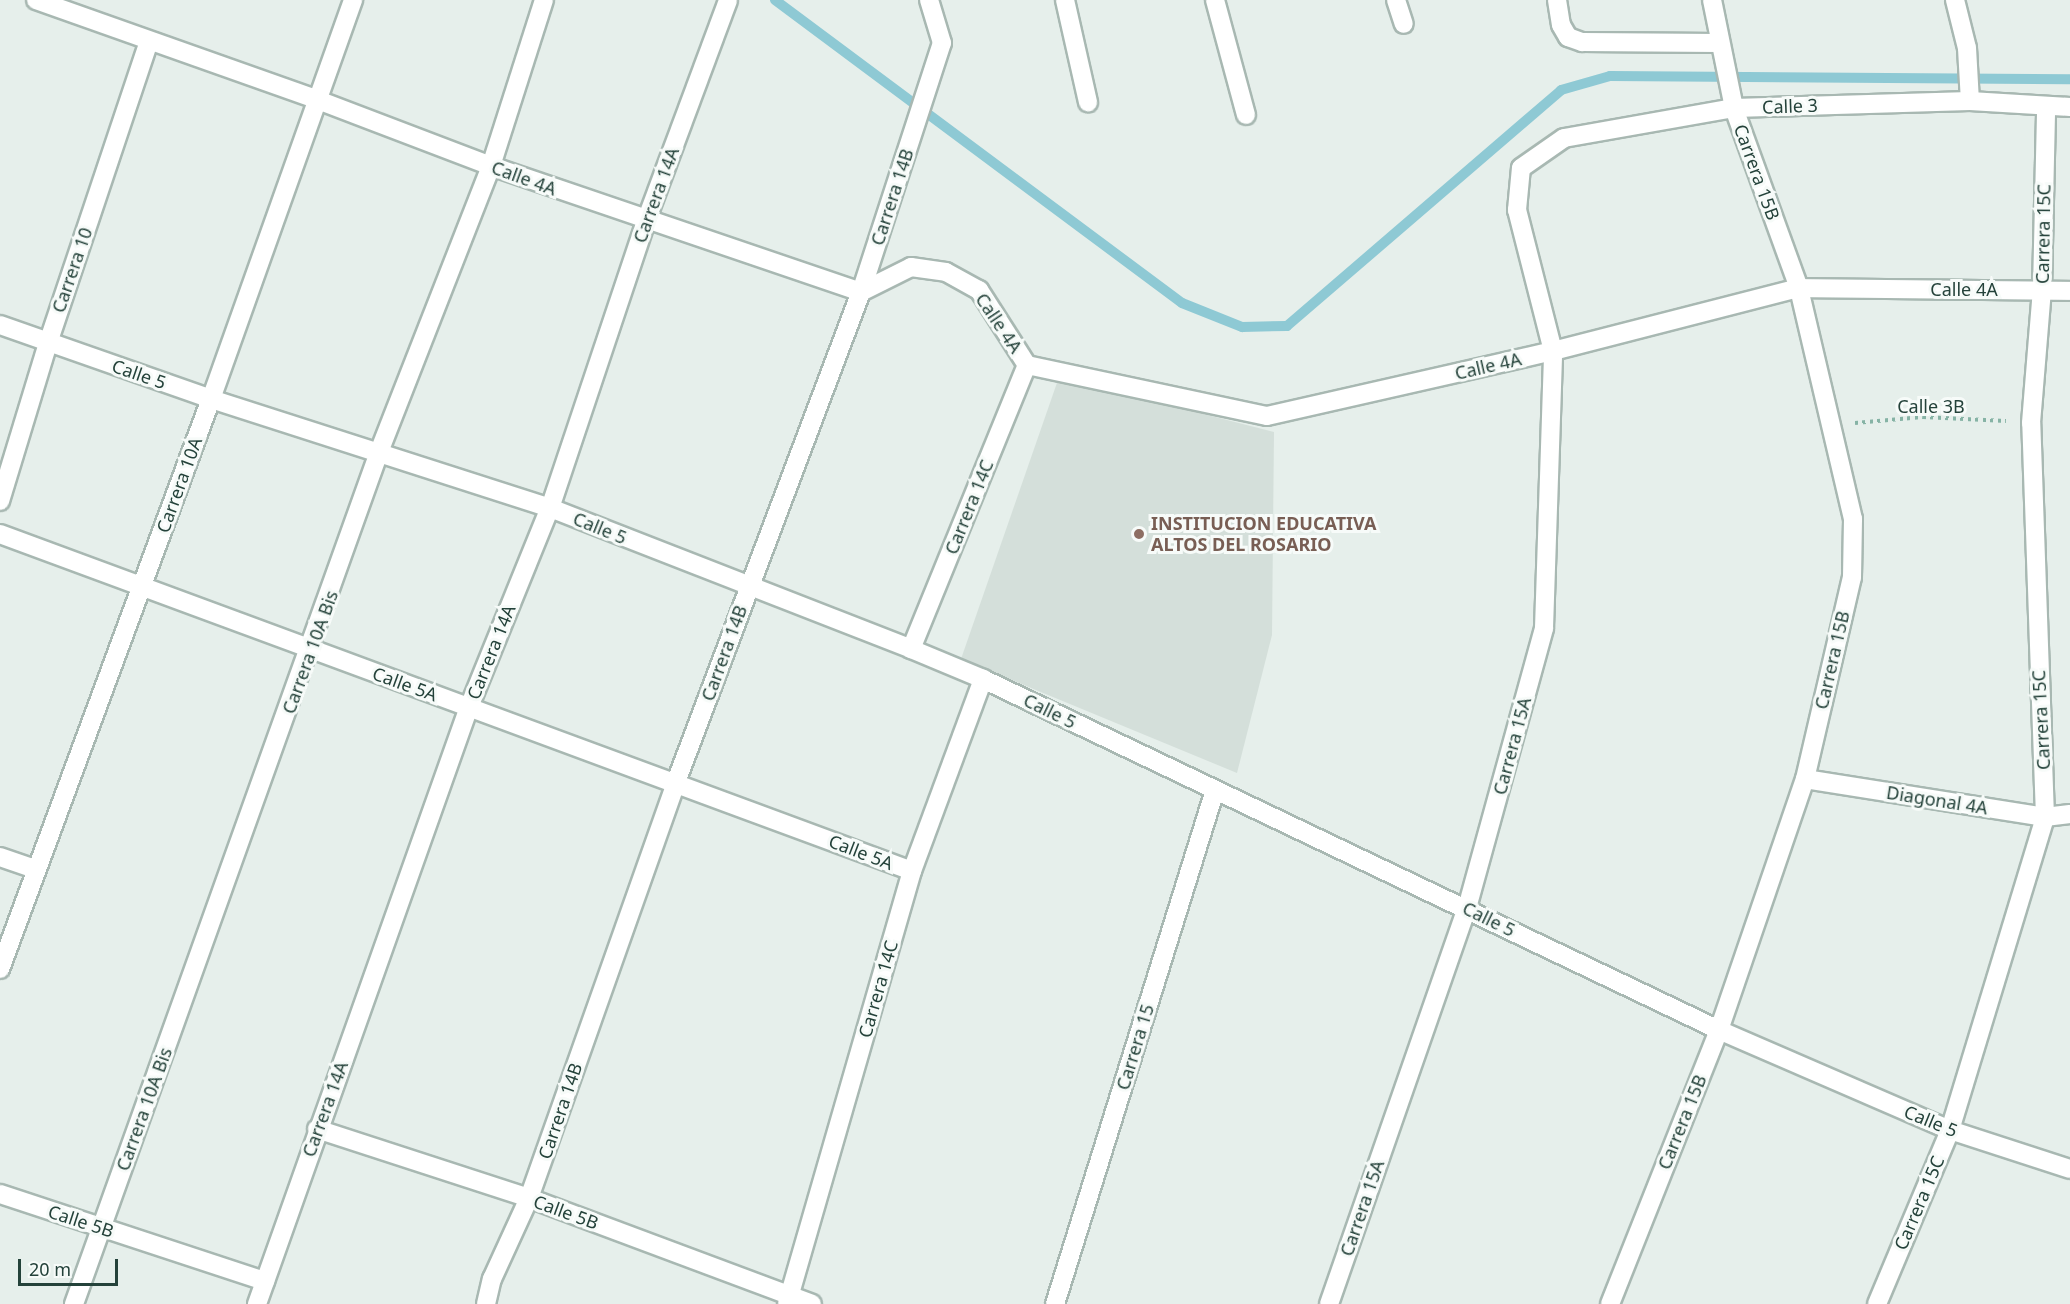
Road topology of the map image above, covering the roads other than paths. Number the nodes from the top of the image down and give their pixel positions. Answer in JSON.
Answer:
{"nodes":[{"id":1,"x":36,"y":0,"type":"edge"},
{"id":2,"x":353,"y":0,"type":"edge"},
{"id":3,"x":544,"y":0,"type":"edge"},
{"id":4,"x":929,"y":0,"type":"edge"},
{"id":5,"x":1065,"y":0,"type":"edge"},
{"id":6,"x":1215,"y":0,"type":"edge"},
{"id":7,"x":1396,"y":0,"type":"edge"},
{"id":8,"x":1557,"y":0,"type":"edge"},
{"id":9,"x":1712,"y":0,"type":"edge"},
{"id":10,"x":1955,"y":0,"type":"edge"},
{"id":11,"x":728,"y":1,"type":"edge"},
{"id":12,"x":1404,"y":24,"type":"dead end"},
{"id":13,"x":149,"y":41,"type":"junction"},
{"id":14,"x":1721,"y":50,"type":"junction"},
{"id":15,"x":1970,"y":93,"type":"junction"},
{"id":16,"x":318,"y":99,"type":"junction"},
{"id":17,"x":1088,"y":102,"type":"dead end"},
{"id":18,"x":2046,"y":107,"type":"junction"},
{"id":19,"x":2070,"y":107,"type":"edge"},
{"id":20,"x":1734,"y":108,"type":"junction"},
{"id":21,"x":1246,"y":115,"type":"dead end"},
{"id":22,"x":491,"y":166,"type":"junction"},
{"id":23,"x":1521,"y":168,"type":"joint"},
{"id":24,"x":646,"y":220,"type":"junction"},
{"id":25,"x":1799,"y":288,"type":"junction"},
{"id":26,"x":2042,"y":290,"type":"junction"},
{"id":27,"x":2070,"y":291,"type":"edge"},
{"id":28,"x":861,"y":292,"type":"junction"},
{"id":29,"x":0,"y":325,"type":"edge"},
{"id":30,"x":48,"y":343,"type":"junction"},
{"id":31,"x":1553,"y":351,"type":"junction"},
{"id":32,"x":1027,"y":365,"type":"junction"},
{"id":33,"x":211,"y":399,"type":"junction"},
{"id":34,"x":379,"y":452,"type":"junction"},
{"id":35,"x":0,"y":501,"type":"edge"},
{"id":36,"x":550,"y":508,"type":"junction"},
{"id":37,"x":0,"y":534,"type":"edge"},
{"id":38,"x":142,"y":586,"type":"junction"},
{"id":39,"x":748,"y":588,"type":"junction"},
{"id":40,"x":911,"y":649,"type":"junction"},
{"id":41,"x":311,"y":650,"type":"junction"},
{"id":42,"x":983,"y":679,"type":"junction"},
{"id":43,"x":469,"y":708,"type":"junction"},
{"id":44,"x":1805,"y":779,"type":"junction"},
{"id":45,"x":676,"y":782,"type":"junction"},
{"id":46,"x":1215,"y":790,"type":"junction"},
{"id":47,"x":2070,"y":813,"type":"edge"},
{"id":48,"x":2045,"y":817,"type":"junction"},
{"id":49,"x":0,"y":857,"type":"edge"},
{"id":50,"x":35,"y":869,"type":"junction"},
{"id":51,"x":912,"y":871,"type":"junction"},
{"id":52,"x":1467,"y":908,"type":"junction"},
{"id":53,"x":0,"y":969,"type":"edge"},
{"id":54,"x":1719,"y":1030,"type":"junction"},
{"id":55,"x":317,"y":1129,"type":"junction"},
{"id":56,"x":1950,"y":1130,"type":"junction"},
{"id":57,"x":2070,"y":1169,"type":"edge"},
{"id":58,"x":0,"y":1194,"type":"edge"},
{"id":59,"x":529,"y":1198,"type":"junction"},
{"id":60,"x":100,"y":1228,"type":"junction"},
{"id":61,"x":265,"y":1281,"type":"junction"},
{"id":62,"x":788,"y":1300,"type":"edge"},
{"id":63,"x":74,"y":1304,"type":"edge"},
{"id":64,"x":257,"y":1304,"type":"edge"},
{"id":65,"x":486,"y":1304,"type":"edge"},
{"id":66,"x":812,"y":1304,"type":"edge"},
{"id":67,"x":1055,"y":1304,"type":"edge"},
{"id":68,"x":1329,"y":1304,"type":"edge"},
{"id":69,"x":1610,"y":1304,"type":"edge"},
{"id":70,"x":1877,"y":1304,"type":"edge"}],
"edges":[{"from":1,"to":13,"type":"street","name":"Calle 4A"},
{"from":2,"to":16,"type":"street","name":"Carrera 10A"},
{"from":3,"to":22,"type":"street","name":"Carrera 10A Bis"},
{"from":4,"to":28,"type":"street","name":"Carrera 14B"},
{"from":5,"to":17,"type":"street"},
{"from":6,"to":21,"type":"street"},
{"from":7,"to":12,"type":"street"},
{"from":8,"to":14,"type":"street"},
{"from":9,"to":14,"type":"street","name":"Carrera 15B"},
{"from":10,"to":15,"type":"street"},
{"from":11,"to":24,"type":"street","name":"Carrera 14A"},
{"from":13,"to":16,"type":"street","name":"Calle 4A"},
{"from":13,"to":30,"type":"street","name":"Carrera 10"},
{"from":14,"to":20,"type":"street","name":"Carrera 15B"},
{"from":15,"to":18,"type":"street","name":"Calle 3"},
{"from":15,"to":20,"type":"street","name":"Calle 3"},
{"from":16,"to":22,"type":"street","name":"Calle 4A"},
{"from":16,"to":33,"type":"street","name":"Carrera 10A"},
{"from":18,"to":19,"type":"street","name":"Calle 3"},
{"from":18,"to":26,"type":"street","name":"Carrera 15C"},
{"from":20,"to":23,"type":"street","name":"Calle 3"},
{"from":20,"to":25,"type":"street","name":"Carrera 15B"},
{"from":22,"to":24,"type":"street","name":"Calle 4A"},
{"from":22,"to":34,"type":"street","name":"Carrera 10A Bis"},
{"from":23,"to":31,"type":"street","name":"Carrera 15A"},
{"from":24,"to":28,"type":"street","name":"Calle 4A"},
{"from":24,"to":36,"type":"street","name":"Carrera 14A"},
{"from":25,"to":26,"type":"street","name":"Calle 4A"},
{"from":25,"to":31,"type":"street","name":"Calle 4A"},
{"from":25,"to":44,"type":"street","name":"Carrera 15B"},
{"from":26,"to":27,"type":"street","name":"Calle 4A"},
{"from":26,"to":48,"type":"street","name":"Carrera 15C"},
{"from":28,"to":32,"type":"street","name":"Calle 4A"},
{"from":28,"to":39,"type":"street","name":"Carrera 14B"},
{"from":29,"to":30,"type":"street","name":"Calle 5"},
{"from":30,"to":33,"type":"street","name":"Calle 5"},
{"from":30,"to":35,"type":"street","name":"Carrera 10"},
{"from":31,"to":32,"type":"street","name":"Calle 4A"},
{"from":31,"to":52,"type":"street","name":"Carrera 15A"},
{"from":32,"to":40,"type":"street","name":"Carrera 14C"},
{"from":33,"to":34,"type":"street","name":"Calle 5"},
{"from":33,"to":38,"type":"street","name":"Carrera 10A"},
{"from":34,"to":36,"type":"street","name":"Calle 5"},
{"from":34,"to":41,"type":"street","name":"Carrera 10A Bis"},
{"from":36,"to":39,"type":"street","name":"Calle 5"},
{"from":36,"to":43,"type":"street","name":"Carrera 14A"},
{"from":37,"to":38,"type":"street","name":"Calle 5A"},
{"from":38,"to":41,"type":"street","name":"Calle 5A"},
{"from":38,"to":50,"type":"street","name":"Carrera 10A"},
{"from":39,"to":40,"type":"street","name":"Calle 5"},
{"from":39,"to":45,"type":"street","name":"Carrera 14B"},
{"from":40,"to":42,"type":"street","name":"Calle 5"},
{"from":41,"to":43,"type":"street","name":"Calle 5A"},
{"from":41,"to":60,"type":"street","name":"Carrera 10A Bis"},
{"from":42,"to":46,"type":"street","name":"Calle 5"},
{"from":42,"to":51,"type":"street","name":"Carrera 14C"},
{"from":43,"to":45,"type":"street","name":"Calle 5A"},
{"from":43,"to":55,"type":"street","name":"Carrera 14A"},
{"from":44,"to":48,"type":"street","name":"Diagonal 4A"},
{"from":44,"to":54,"type":"street","name":"Carrera 15B"},
{"from":45,"to":51,"type":"street","name":"Calle 5A"},
{"from":45,"to":59,"type":"street","name":"Carrera 14B"},
{"from":46,"to":52,"type":"street","name":"Calle 5"},
{"from":46,"to":67,"type":"street","name":"Carrera 15"},
{"from":47,"to":48,"type":"street","name":"Diagonal 4A"},
{"from":48,"to":56,"type":"street","name":"Carrera 15C"},
{"from":49,"to":50,"type":"street"},
{"from":50,"to":53,"type":"street","name":"Carrera 10A"},
{"from":51,"to":62,"type":"street","name":"Carrera 14C"},
{"from":52,"to":54,"type":"street","name":"Calle 5"},
{"from":52,"to":68,"type":"street","name":"Carrera 15A"},
{"from":54,"to":56,"type":"street","name":"Calle 5"},
{"from":54,"to":69,"type":"street","name":"Carrera 15B"},
{"from":55,"to":59,"type":"street","name":"Calle 5B"},
{"from":55,"to":61,"type":"street","name":"Carrera 14A"},
{"from":56,"to":57,"type":"street","name":"Calle 5"},
{"from":56,"to":70,"type":"street","name":"Carrera 15C"},
{"from":58,"to":60,"type":"street","name":"Calle 5B"},
{"from":59,"to":62,"type":"street","name":"Calle 5B"},
{"from":59,"to":65,"type":"street","name":"Carrera 14B"},
{"from":60,"to":61,"type":"street","name":"Calle 5B"},
{"from":60,"to":63,"type":"street","name":"Carrera 10A Bis"},
{"from":61,"to":64,"type":"street","name":"Carrera 14A"},
{"from":62,"to":66,"type":"street","name":"Calle 5B"}]}
